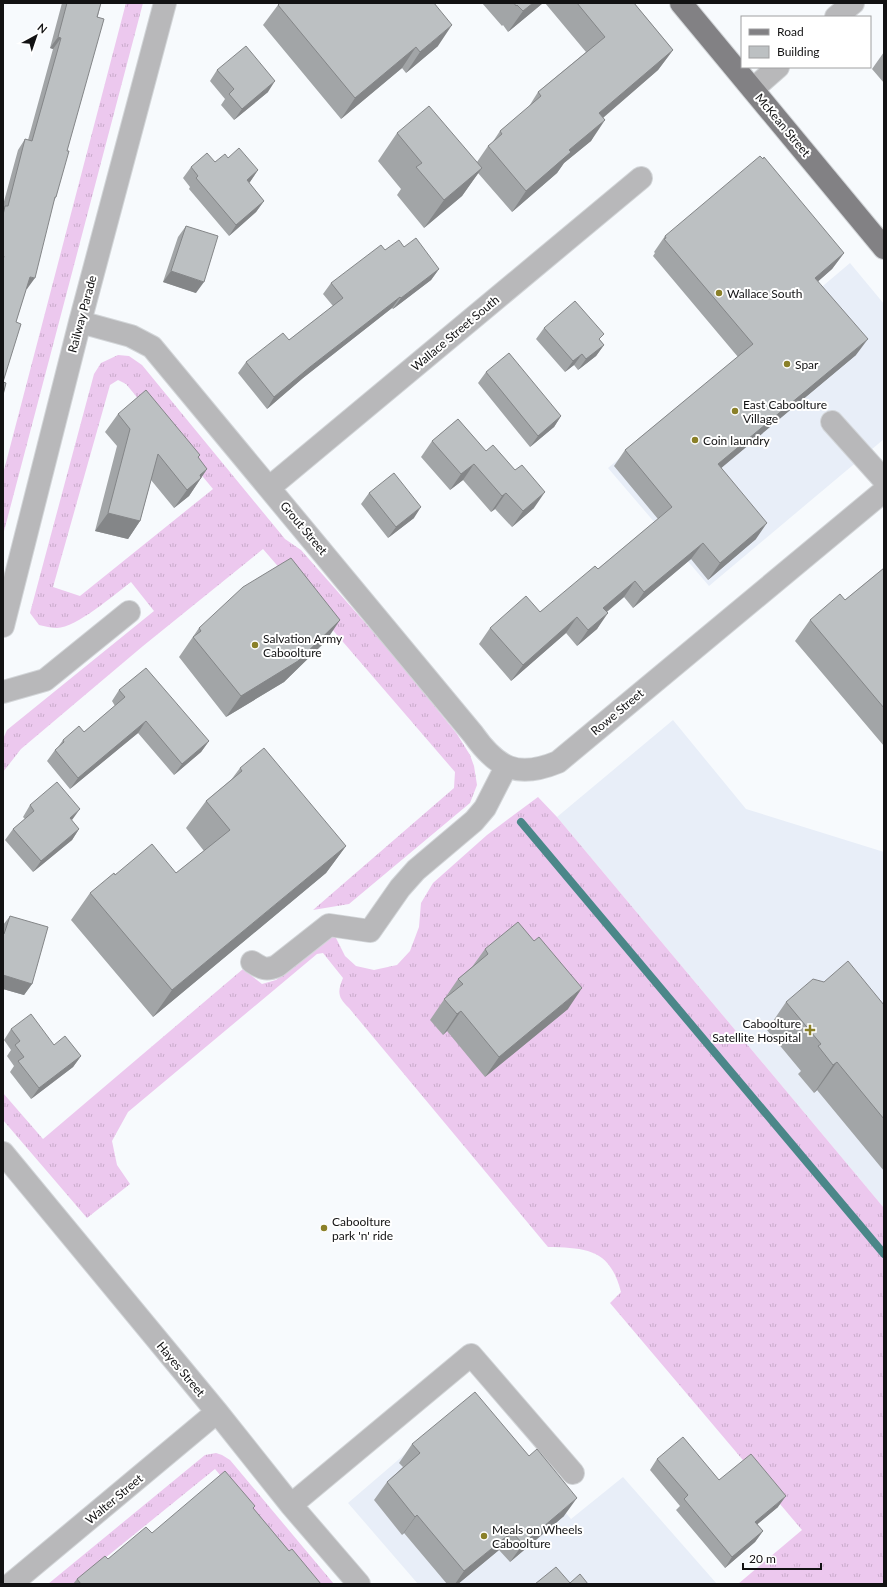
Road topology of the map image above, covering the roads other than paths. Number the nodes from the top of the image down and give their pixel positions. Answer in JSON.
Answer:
{"nodes":[{"id":1,"x":166,"y":3,"type":"edge"},
{"id":2,"x":681,"y":3,"type":"edge"},
{"id":3,"x":853,"y":3,"type":"edge"},
{"id":4,"x":837,"y":16,"type":"edge"},
{"id":5,"x":777,"y":68,"type":"edge"},
{"id":6,"x":753,"y":89,"type":"junction"},
{"id":7,"x":641,"y":178,"type":"dead end"},
{"id":8,"x":884,"y":248,"type":"edge"},
{"id":9,"x":80,"y":322,"type":"junction"},
{"id":10,"x":832,"y":422,"type":"dead end"},
{"id":11,"x":884,"y":480,"type":"edge"},
{"id":12,"x":270,"y":487,"type":"junction"},
{"id":13,"x":884,"y":491,"type":"edge"},
{"id":14,"x":129,"y":612,"type":"dead end"},
{"id":15,"x":3,"y":626,"type":"edge"},
{"id":16,"x":3,"y":692,"type":"edge"},
{"id":17,"x":506,"y":767,"type":"junction"},
{"id":18,"x":252,"y":962,"type":"dead end"},
{"id":19,"x":3,"y":1153,"type":"edge"},
{"id":20,"x":217,"y":1412,"type":"junction"},
{"id":21,"x":573,"y":1473,"type":"dead end"},
{"id":22,"x":291,"y":1505,"type":"junction"},
{"id":23,"x":11,"y":1584,"type":"edge"},
{"id":24,"x":359,"y":1584,"type":"edge"}],
"edges":[{"from":1,"to":9,"type":"street","name":"Railway Parade"},
{"from":2,"to":6,"type":"main road","name":"McKean Street"},
{"from":3,"to":4,"type":"street"},
{"from":5,"to":6,"type":"street"},
{"from":6,"to":8,"type":"main road","name":"McKean Street"},
{"from":7,"to":12,"type":"street","name":"Wallace Street South"},
{"from":9,"to":12,"type":"street","name":"Grout Street"},
{"from":9,"to":15,"type":"street","name":"Railway Parade"},
{"from":10,"to":11,"type":"street"},
{"from":12,"to":17,"type":"street","name":"Grout Street"},
{"from":13,"to":17,"type":"street","name":"Rowe Street"},
{"from":14,"to":16,"type":"street"},
{"from":17,"to":18,"type":"street"},
{"from":19,"to":20,"type":"street","name":"Hayes Street"},
{"from":20,"to":22,"type":"street","name":"Hayes Street"},
{"from":20,"to":23,"type":"street","name":"Walter Street"},
{"from":21,"to":22,"type":"street"},
{"from":22,"to":24,"type":"street","name":"Hayes Street"}]}
